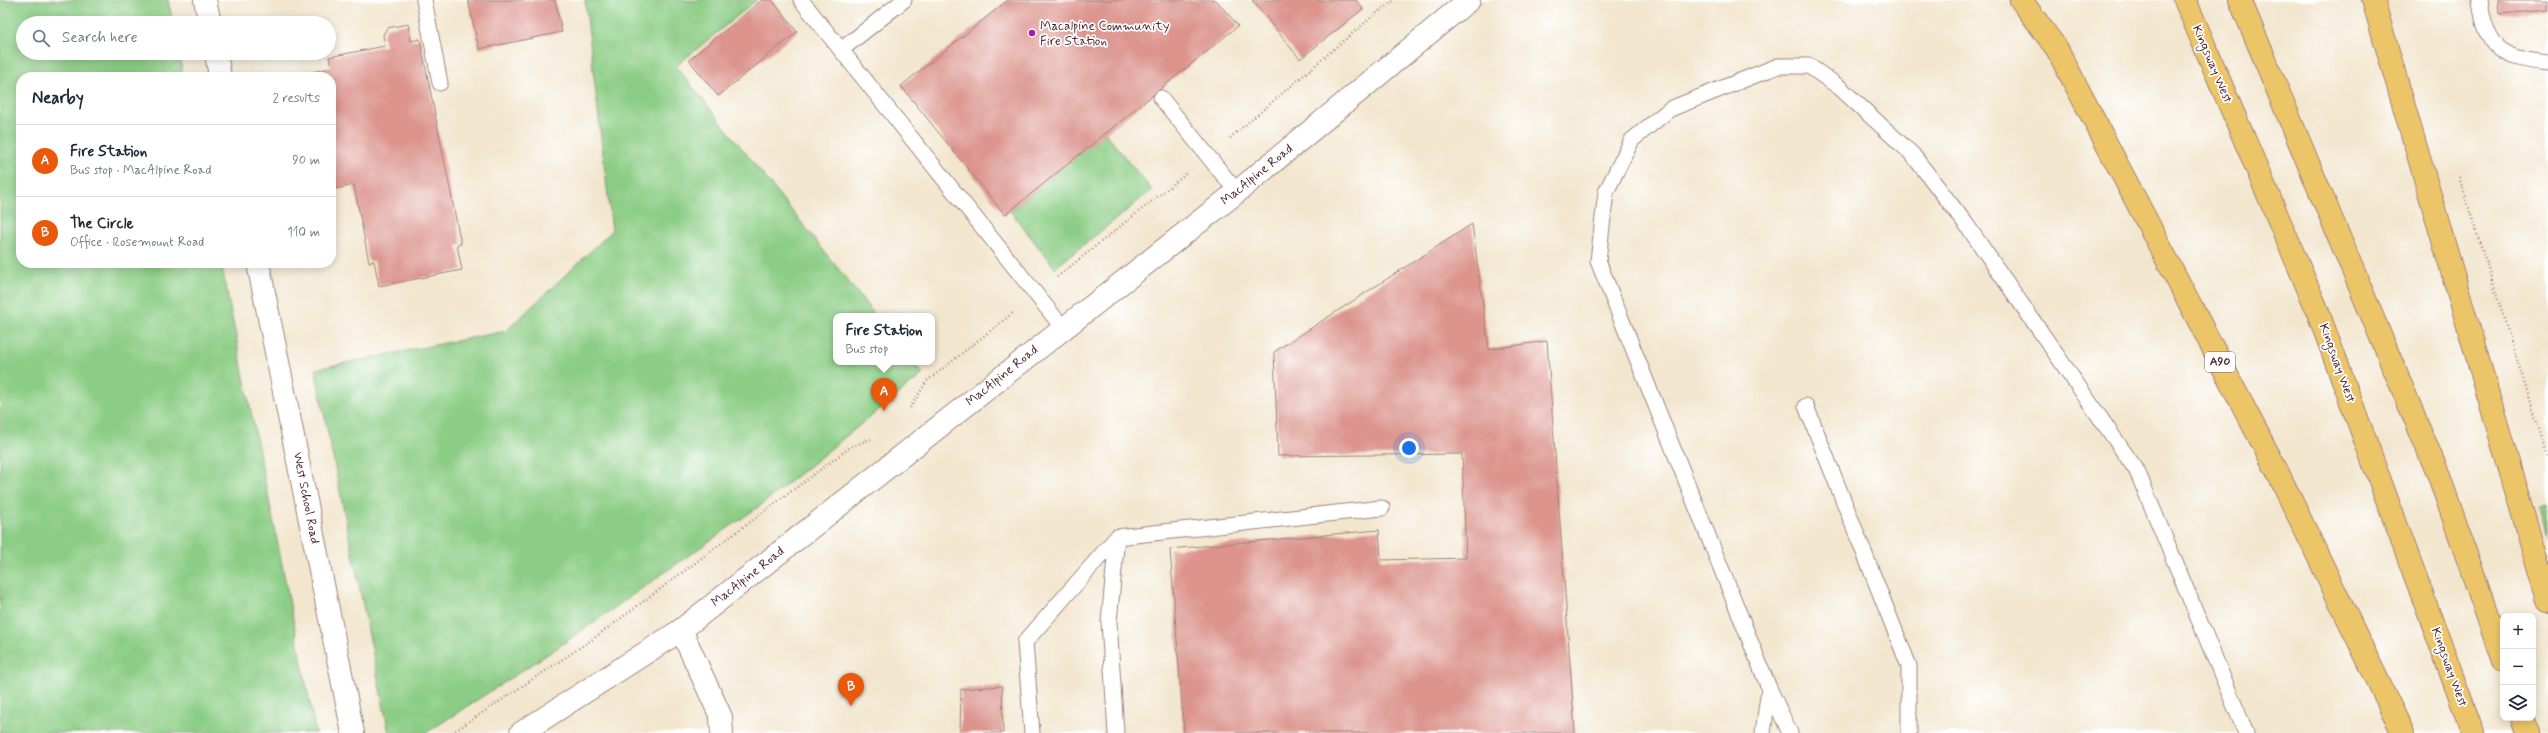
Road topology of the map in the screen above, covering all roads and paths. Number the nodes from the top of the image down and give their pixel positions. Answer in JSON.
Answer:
{"nodes":[{"id":1,"x":205,"y":0,"type":"edge"},
{"id":2,"x":424,"y":0,"type":"edge"},
{"id":3,"x":801,"y":0,"type":"edge"},
{"id":4,"x":904,"y":0,"type":"edge"},
{"id":5,"x":1395,"y":0,"type":"edge"},
{"id":6,"x":1469,"y":0,"type":"edge"},
{"id":7,"x":2021,"y":0,"type":"edge"},
{"id":8,"x":2185,"y":0,"type":"edge"},
{"id":9,"x":2240,"y":0,"type":"edge"},
{"id":10,"x":2373,"y":0,"type":"edge"},
{"id":11,"x":2480,"y":0,"type":"edge"},
{"id":12,"x":208,"y":16,"type":"edge"},
{"id":13,"x":841,"y":50,"type":"junction"},
{"id":14,"x":217,"y":60,"type":"edge"},
{"id":15,"x":2548,"y":63,"type":"edge"},
{"id":16,"x":219,"y":72,"type":"edge"},
{"id":17,"x":440,"y":83,"type":"dead end"},
{"id":18,"x":1161,"y":98,"type":"dead end"},
{"id":19,"x":1208,"y":156,"type":"junction"},
{"id":20,"x":1237,"y":192,"type":"junction"},
{"id":21,"x":259,"y":268,"type":"edge"},
{"id":22,"x":1036,"y":294,"type":"junction"},
{"id":23,"x":1063,"y":328,"type":"junction"},
{"id":24,"x":1806,"y":406,"type":"dead end"},
{"id":25,"x":909,"y":410,"type":"dead end"},
{"id":26,"x":877,"y":436,"type":"dead end"},
{"id":27,"x":1382,"y":508,"type":"dead end"},
{"id":28,"x":1117,"y":537,"type":"junction"},
{"id":29,"x":2548,"y":600,"type":"edge"},
{"id":30,"x":681,"y":630,"type":"junction"},
{"id":31,"x":2500,"y":652,"type":"edge"},
{"id":32,"x":1769,"y":688,"type":"junction"},
{"id":33,"x":2523,"y":721,"type":"edge"},
{"id":34,"x":353,"y":733,"type":"edge"},
{"id":35,"x":452,"y":733,"type":"edge"},
{"id":36,"x":521,"y":733,"type":"edge"},
{"id":37,"x":722,"y":733,"type":"edge"},
{"id":38,"x":1032,"y":733,"type":"edge"},
{"id":39,"x":1116,"y":733,"type":"edge"},
{"id":40,"x":1763,"y":733,"type":"edge"},
{"id":41,"x":1790,"y":733,"type":"edge"},
{"id":42,"x":1908,"y":733,"type":"edge"},
{"id":43,"x":2246,"y":733,"type":"edge"},
{"id":44,"x":2404,"y":733,"type":"edge"},
{"id":45,"x":2473,"y":733,"type":"edge"},
{"id":46,"x":2528,"y":733,"type":"edge"}],
"edges":[{"from":1,"to":12,"type":"street"},
{"from":2,"to":17,"type":"lane"},
{"from":3,"to":13,"type":"lane"},
{"from":4,"to":13,"type":"lane"},
{"from":5,"to":19,"type":"path"},
{"from":6,"to":20,"type":"street","name":"MacAlpine Road"},
{"from":7,"to":44,"type":"highway","number":"A90"},
{"from":8,"to":45,"type":"highway","name":"Kingsway West"},
{"from":9,"to":31,"type":"highway"},
{"from":10,"to":29,"type":"highway"},
{"from":11,"to":15,"type":"lane"},
{"from":13,"to":22,"type":"lane"},
{"from":14,"to":16,"type":"street"},
{"from":18,"to":19,"type":"lane"},
{"from":19,"to":20,"type":"lane"},
{"from":19,"to":22,"type":"path"},
{"from":20,"to":23,"type":"street","name":"MacAlpine Road"},
{"from":21,"to":34,"type":"street","name":"West School Road"},
{"from":22,"to":23,"type":"lane"},
{"from":22,"to":25,"type":"path"},
{"from":23,"to":30,"type":"street","name":"MacAlpine Road"},
{"from":24,"to":42,"type":"lane"},
{"from":26,"to":35,"type":"path"},
{"from":27,"to":28,"type":"lane"},
{"from":28,"to":38,"type":"lane"},
{"from":28,"to":39,"type":"lane"},
{"from":30,"to":36,"type":"street","name":"MacAlpine Road"},
{"from":30,"to":37,"type":"street"},
{"from":32,"to":40,"type":"lane"},
{"from":32,"to":41,"type":"lane"},
{"from":32,"to":43,"type":"lane"},
{"from":33,"to":46,"type":"highway"}]}
